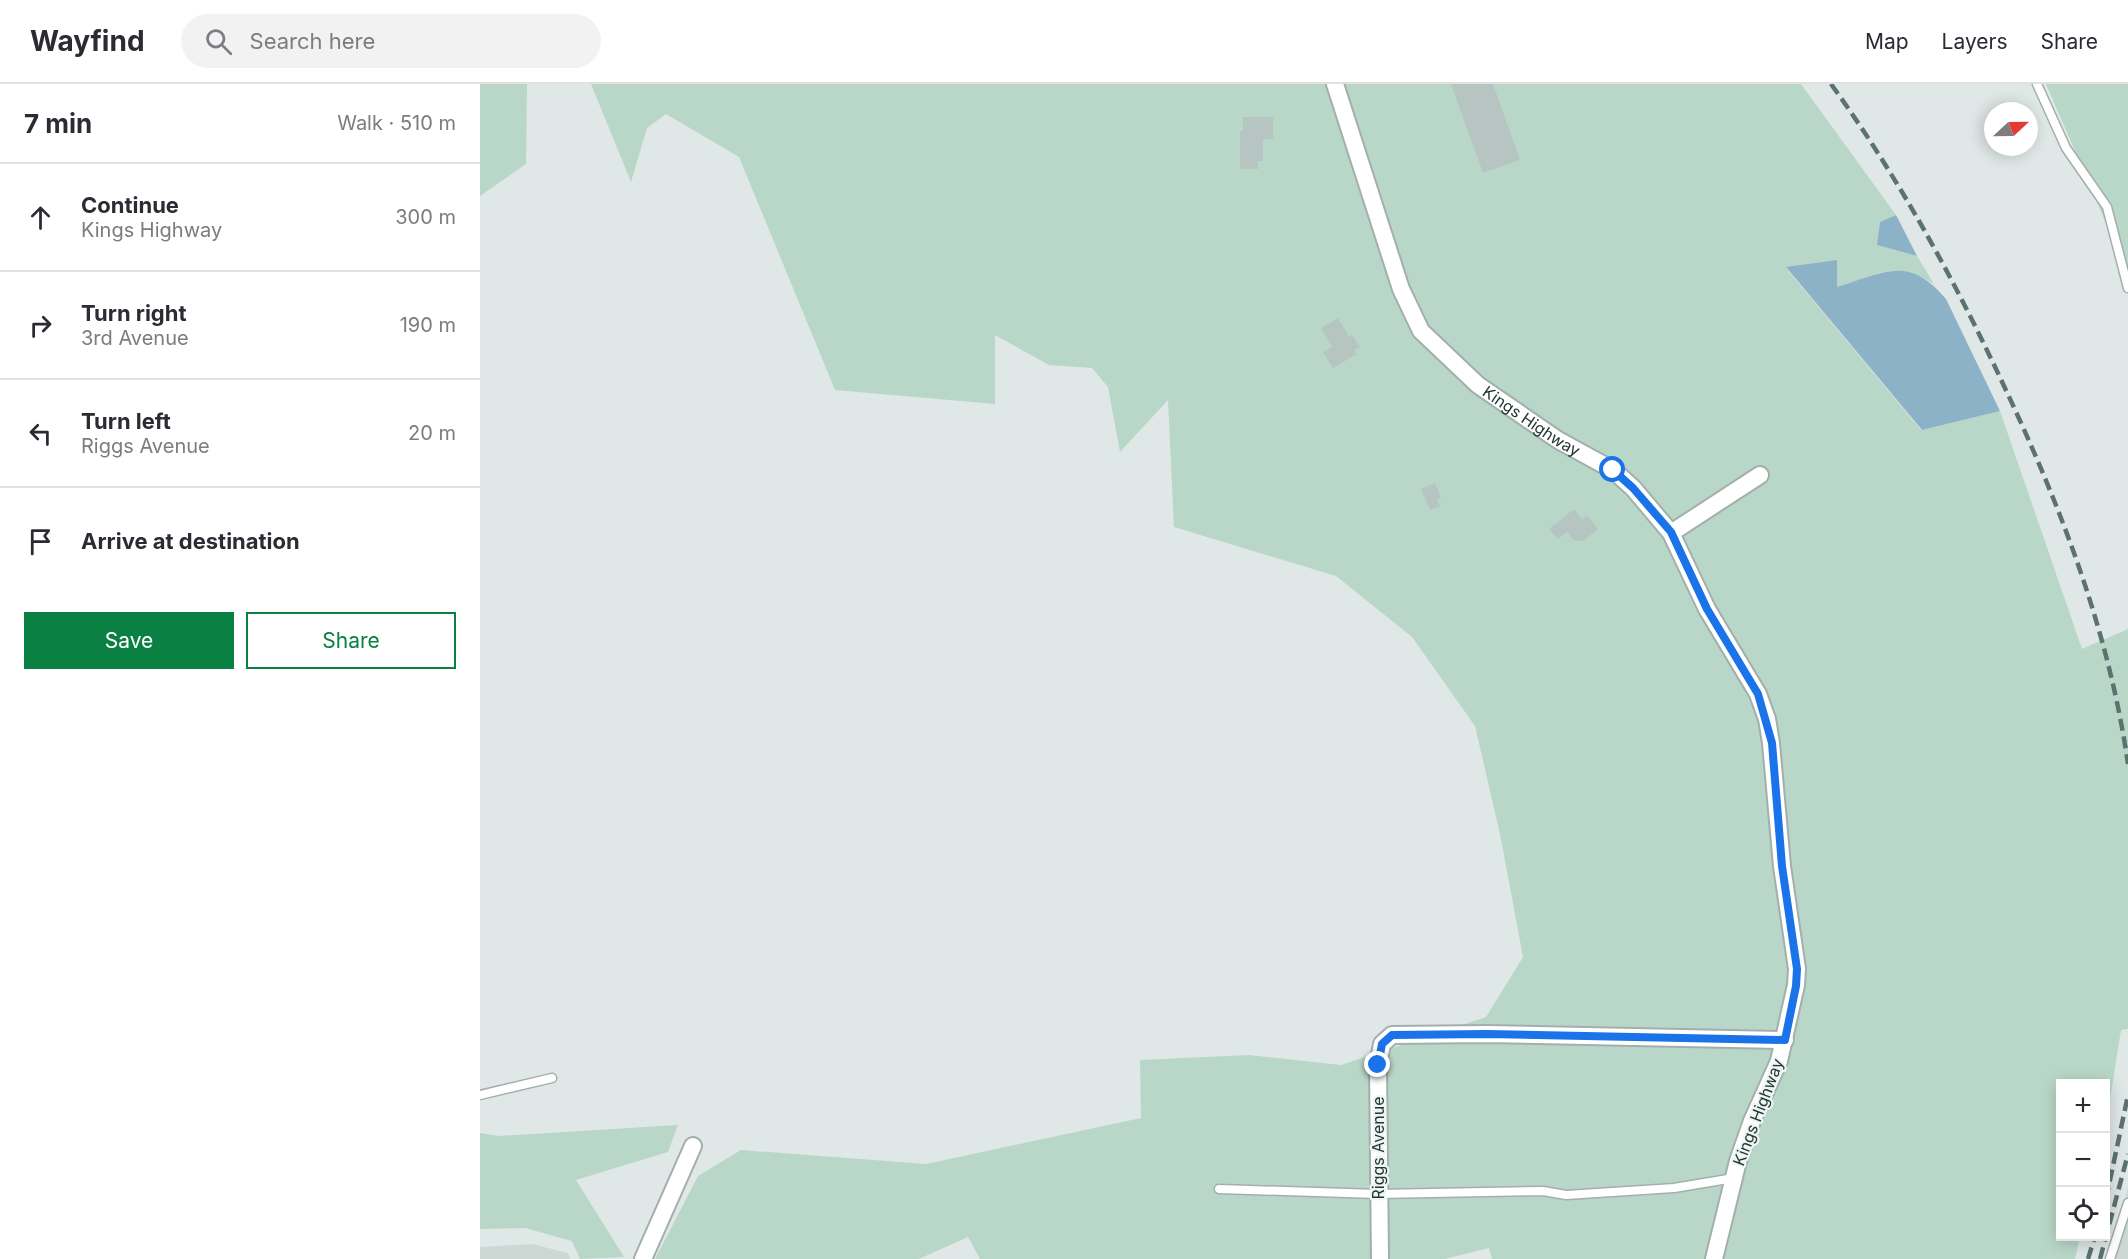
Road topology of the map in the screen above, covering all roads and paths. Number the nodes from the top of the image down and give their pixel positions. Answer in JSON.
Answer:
{"nodes":[{"id":1,"x":1335,"y":84,"type":"edge"},
{"id":2,"x":2037,"y":84,"type":"edge"},
{"id":3,"x":2128,"y":288,"type":"edge"},
{"id":4,"x":1760,"y":475,"type":"dead end"},
{"id":5,"x":1671,"y":532,"type":"junction"},
{"id":6,"x":1785,"y":1040,"type":"junction"},
{"id":7,"x":552,"y":1078,"type":"dead end"},
{"id":8,"x":480,"y":1095,"type":"edge"},
{"id":9,"x":693,"y":1146,"type":"dead end"},
{"id":10,"x":1734,"y":1178,"type":"junction"},
{"id":11,"x":1219,"y":1190,"type":"dead end"},
{"id":12,"x":1378,"y":1194,"type":"junction"},
{"id":13,"x":2128,"y":1203,"type":"edge"},
{"id":14,"x":643,"y":1259,"type":"edge"},
{"id":15,"x":1380,"y":1259,"type":"edge"},
{"id":16,"x":1714,"y":1259,"type":"edge"},
{"id":17,"x":2110,"y":1259,"type":"edge"}],
"edges":[{"from":1,"to":5,"type":"street","name":"Kings Highway"},
{"from":2,"to":3,"type":"lane"},
{"from":4,"to":5,"type":"street"},
{"from":5,"to":6,"type":"street","name":"Kings Highway"},
{"from":6,"to":10,"type":"street","name":"Kings Highway"},
{"from":6,"to":12,"type":"street","name":"Riggs Avenue"},
{"from":7,"to":8,"type":"lane"},
{"from":9,"to":14,"type":"street"},
{"from":10,"to":12,"type":"lane"},
{"from":10,"to":16,"type":"street","name":"Kings Highway"},
{"from":11,"to":12,"type":"lane"},
{"from":12,"to":15,"type":"street","name":"Riggs Avenue"},
{"from":13,"to":17,"type":"lane"}]}
